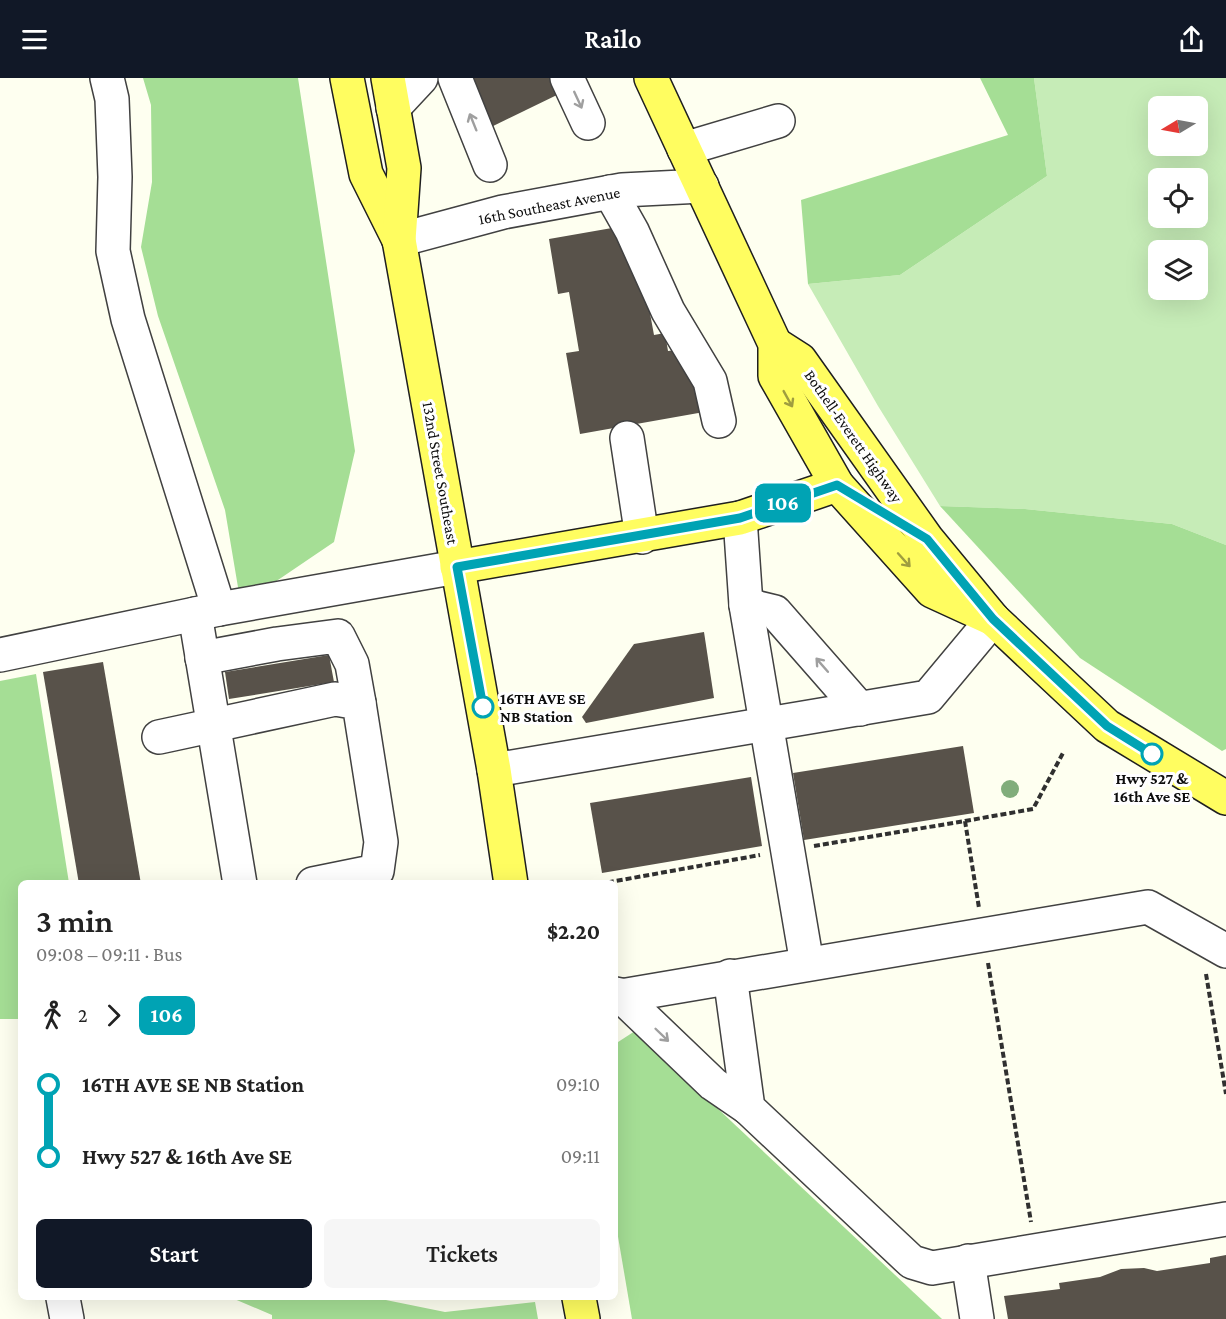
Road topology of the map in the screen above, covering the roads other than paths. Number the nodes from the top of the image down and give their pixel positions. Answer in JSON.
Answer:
{"nodes":[{"id":1,"x":107,"y":78,"type":"edge"},
{"id":2,"x":347,"y":78,"type":"edge"},
{"id":3,"x":421,"y":78,"type":"edge"},
{"id":4,"x":455,"y":78,"type":"edge"},
{"id":5,"x":567,"y":78,"type":"edge"},
{"id":6,"x":651,"y":78,"type":"edge"},
{"id":7,"x":390,"y":93,"type":"edge"},
{"id":8,"x":778,"y":121,"type":"dead end"},
{"id":9,"x":588,"y":123,"type":"dead end"},
{"id":10,"x":684,"y":149,"type":"junction"},
{"id":11,"x":490,"y":165,"type":"dead end"},
{"id":12,"x":702,"y":186,"type":"junction"},
{"id":13,"x":610,"y":192,"type":"junction"},
{"id":14,"x":399,"y":240,"type":"junction"},
{"id":15,"x":775,"y":344,"type":"junction"},
{"id":16,"x":720,"y":421,"type":"dead end"},
{"id":17,"x":627,"y":438,"type":"dead end"},
{"id":18,"x":837,"y":485,"type":"junction"},
{"id":19,"x":740,"y":518,"type":"junction"},
{"id":20,"x":642,"y":537,"type":"junction"},
{"id":21,"x":927,"y":539,"type":"junction"},
{"id":22,"x":457,"y":567,"type":"junction"},
{"id":23,"x":746,"y":605,"type":"junction"},
{"id":24,"x":207,"y":611,"type":"junction"},
{"id":25,"x":993,"y":619,"type":"junction"},
{"id":26,"x":0,"y":655,"type":"edge"},
{"id":27,"x":202,"y":658,"type":"junction"},
{"id":28,"x":359,"y":703,"type":"junction"},
{"id":29,"x":860,"y":709,"type":"junction"},
{"id":30,"x":213,"y":724,"type":"junction"},
{"id":31,"x":766,"y":726,"type":"junction"},
{"id":32,"x":159,"y":737,"type":"dead end"},
{"id":33,"x":494,"y":770,"type":"junction"},
{"id":34,"x":1226,"y":798,"type":"edge"},
{"id":35,"x":239,"y":880,"type":"edge"},
{"id":36,"x":333,"y":880,"type":"edge"},
{"id":37,"x":510,"y":880,"type":"edge"},
{"id":38,"x":1219,"y":947,"type":"edge"},
{"id":39,"x":807,"y":964,"type":"junction"},
{"id":40,"x":730,"y":976,"type":"junction"},
{"id":41,"x":618,"y":995,"type":"edge"},
{"id":42,"x":618,"y":997,"type":"edge"},
{"id":43,"x":748,"y":1108,"type":"junction"},
{"id":44,"x":1226,"y":1219,"type":"edge"},
{"id":45,"x":968,"y":1262,"type":"junction"},
{"id":46,"x":63,"y":1300,"type":"edge"},
{"id":47,"x":579,"y":1300,"type":"edge"},
{"id":48,"x":67,"y":1319,"type":"edge"},
{"id":49,"x":583,"y":1319,"type":"edge"},
{"id":50,"x":977,"y":1319,"type":"edge"}],
"edges":[{"from":1,"to":24,"type":"street"},
{"from":2,"to":14,"type":"main road","name":"132nd Street Southeast"},
{"from":3,"to":7,"type":"street"},
{"from":11,"to":4,"type":"street","one_way":true},
{"from":5,"to":9,"type":"street","one_way":true},
{"from":6,"to":10,"type":"main road","name":"Bothell-Everett Highway"},
{"from":7,"to":14,"type":"main road","name":"132nd Street Southeast"},
{"from":8,"to":10,"type":"street"},
{"from":10,"to":12,"type":"main road","name":"Bothell-Everett Highway"},
{"from":12,"to":13,"type":"street","name":"16th Southeast Avenue"},
{"from":12,"to":15,"type":"main road","name":"Bothell-Everett Highway"},
{"from":13,"to":14,"type":"street","name":"16th Southeast Avenue"},
{"from":13,"to":16,"type":"street"},
{"from":14,"to":22,"type":"main road","name":"132nd Street Southeast"},
{"from":15,"to":18,"type":"main road","name":"Bothell-Everett Highway","one_way":true},
{"from":15,"to":21,"type":"main road","name":"Bothell-Everett Highway"},
{"from":17,"to":20,"type":"street"},
{"from":18,"to":19,"type":"main road"},
{"from":18,"to":21,"type":"main road"},
{"from":18,"to":25,"type":"main road","name":"Bothell-Everett Highway","one_way":true},
{"from":19,"to":20,"type":"main road"},
{"from":19,"to":23,"type":"street"},
{"from":20,"to":22,"type":"main road"},
{"from":21,"to":25,"type":"main road","name":"Bothell-Everett Highway"},
{"from":22,"to":24,"type":"street"},
{"from":22,"to":33,"type":"main road","name":"132nd Street Southeast"},
{"from":29,"to":23,"type":"street","one_way":true},
{"from":23,"to":31,"type":"street"},
{"from":24,"to":26,"type":"street"},
{"from":24,"to":27,"type":"street"},
{"from":25,"to":29,"type":"street"},
{"from":25,"to":34,"type":"main road","name":"Bothell-Everett Highway"},
{"from":27,"to":28,"type":"street"},
{"from":27,"to":30,"type":"street"},
{"from":28,"to":30,"type":"street"},
{"from":28,"to":36,"type":"street"},
{"from":29,"to":31,"type":"street"},
{"from":30,"to":32,"type":"street"},
{"from":30,"to":35,"type":"street"},
{"from":31,"to":33,"type":"street"},
{"from":31,"to":39,"type":"street"},
{"from":33,"to":37,"type":"main road","name":"132nd Street Southeast"},
{"from":38,"to":39,"type":"street"},
{"from":39,"to":40,"type":"street"},
{"from":40,"to":41,"type":"street"},
{"from":40,"to":43,"type":"street"},
{"from":42,"to":43,"type":"street","one_way":true},
{"from":43,"to":45,"type":"street"},
{"from":44,"to":45,"type":"street"},
{"from":45,"to":50,"type":"street"},
{"from":46,"to":48,"type":"street"},
{"from":47,"to":49,"type":"main road"}]}
